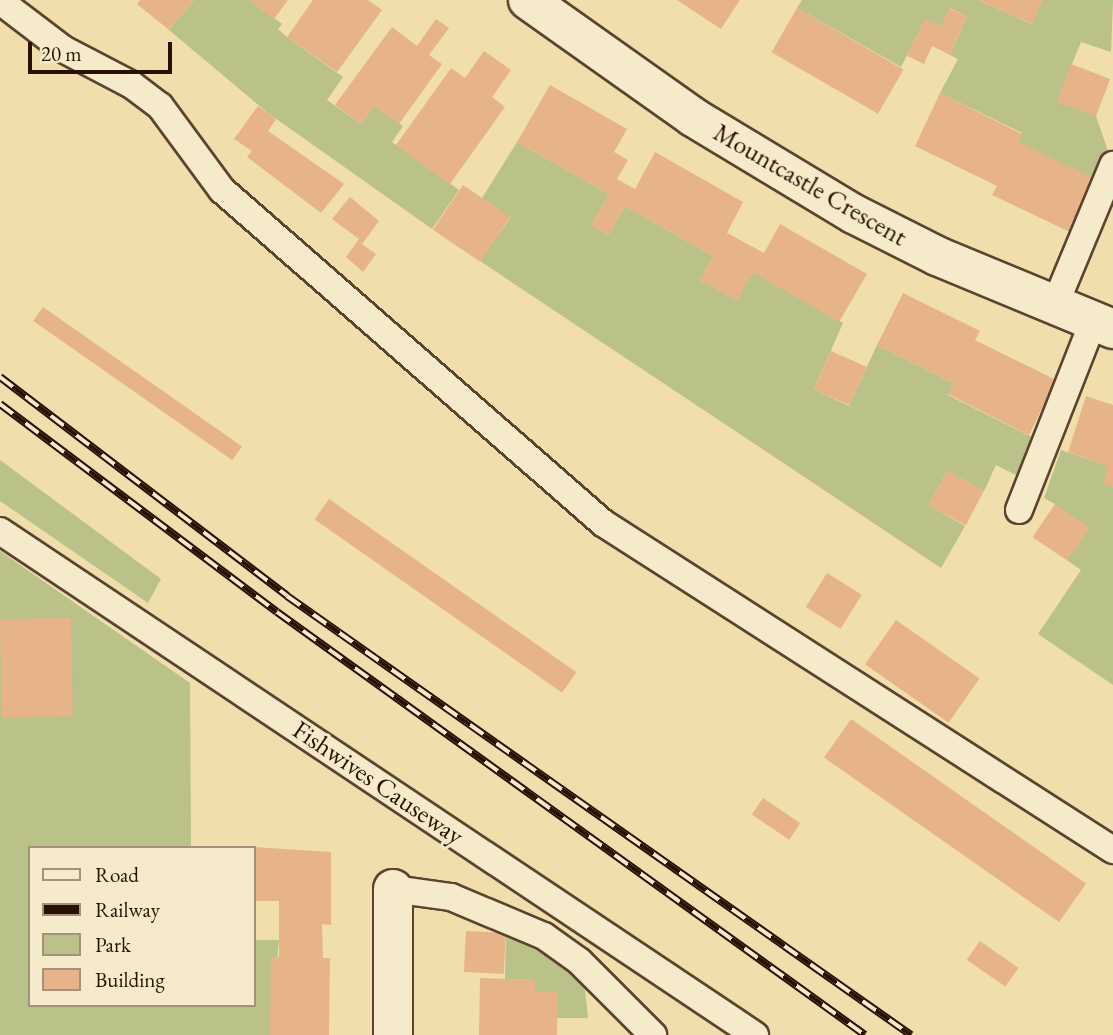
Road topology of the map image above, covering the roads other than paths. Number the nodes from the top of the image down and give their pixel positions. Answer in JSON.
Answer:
{"nodes":[{"id":1,"x":528,"y":0,"type":"edge"},
{"id":2,"x":0,"y":1,"type":"edge"},
{"id":3,"x":1113,"y":165,"type":"edge"},
{"id":4,"x":1054,"y":307,"type":"junction"},
{"id":5,"x":1103,"y":325,"type":"edge"},
{"id":6,"x":1019,"y":510,"type":"dead end"},
{"id":7,"x":0,"y":531,"type":"edge"},
{"id":8,"x":1113,"y":850,"type":"edge"},
{"id":9,"x":393,"y":889,"type":"joint"},
{"id":10,"x":393,"y":1035,"type":"edge"},
{"id":11,"x":653,"y":1035,"type":"edge"},
{"id":12,"x":755,"y":1035,"type":"edge"}],
"edges":[{"from":1,"to":4,"type":"street","name":"Mountcastle Crescent"},
{"from":2,"to":8,"type":"lane"},
{"from":3,"to":4,"type":"lane"},
{"from":4,"to":5,"type":"street","name":"Mountcastle Crescent"},
{"from":5,"to":6,"type":"lane"},
{"from":7,"to":12,"type":"lane","name":"Fishwives Causeway"},
{"from":9,"to":10,"type":"street"},
{"from":9,"to":11,"type":"lane"}]}
